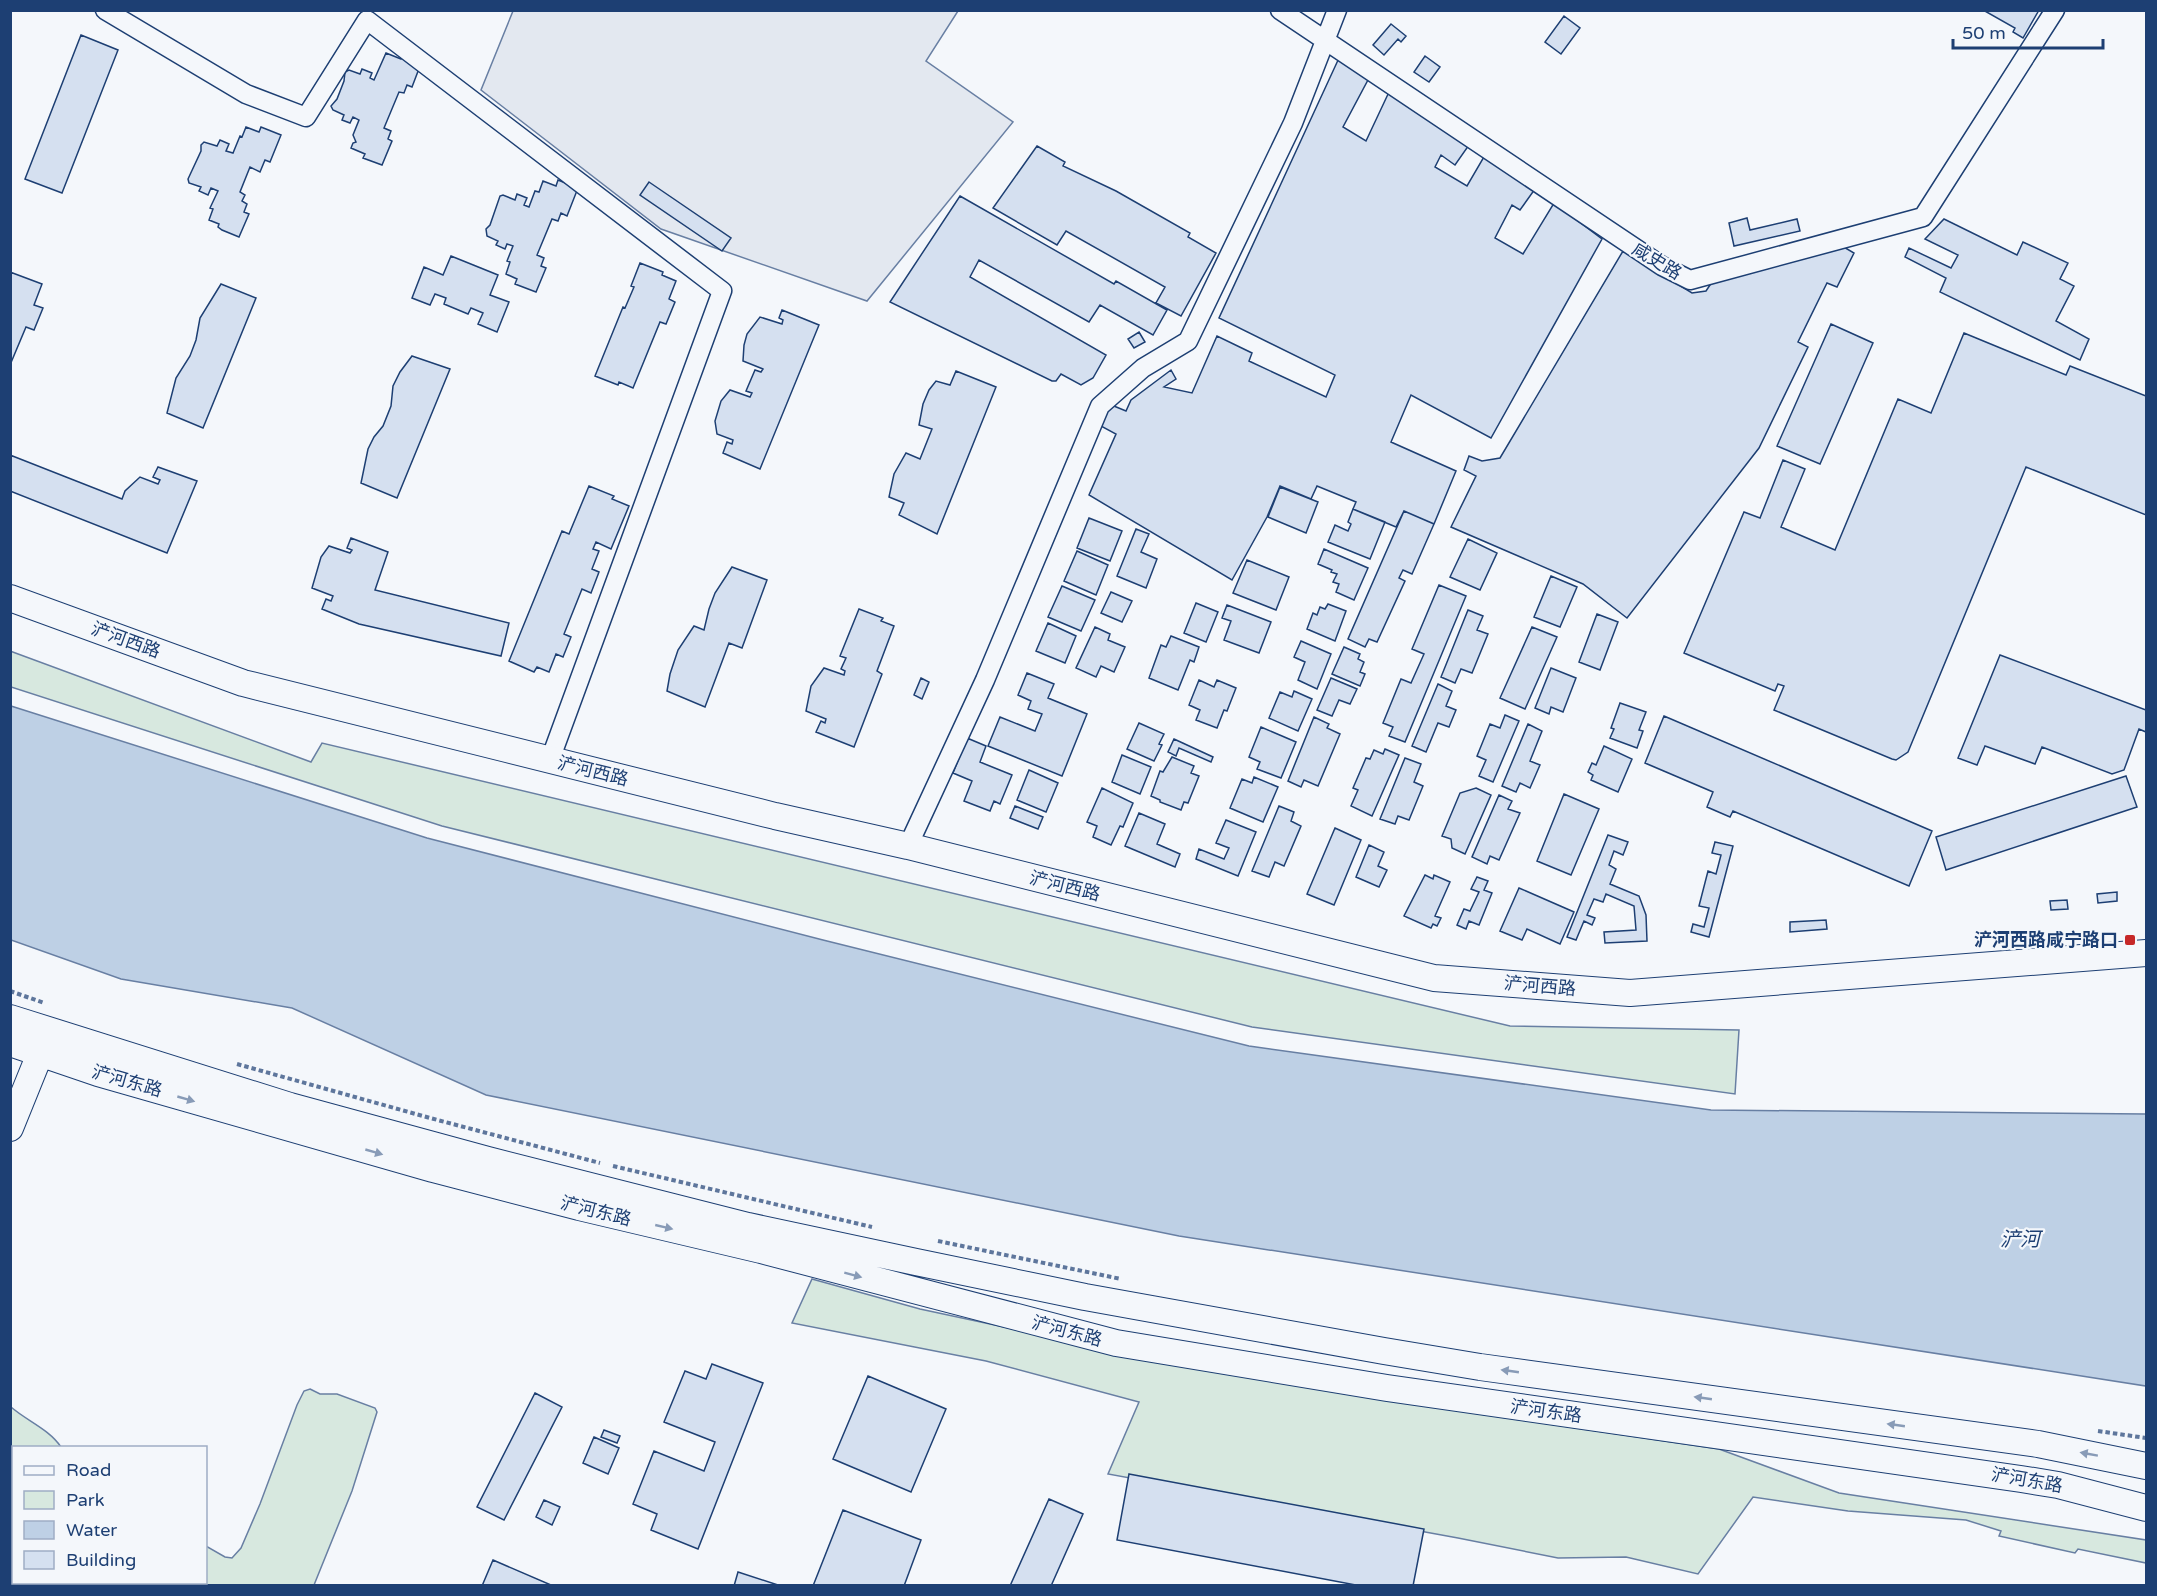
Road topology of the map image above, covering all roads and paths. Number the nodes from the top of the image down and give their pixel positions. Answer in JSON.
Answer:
{"nodes":[{"id":1,"x":105,"y":10,"type":"edge"},
{"id":2,"x":1280,"y":10,"type":"edge"},
{"id":3,"x":1337,"y":10,"type":"edge"},
{"id":4,"x":2055,"y":10,"type":"edge"},
{"id":5,"x":1325,"y":41,"type":"junction"},
{"id":6,"x":10,"y":598,"type":"edge"},
{"id":7,"x":550,"y":760,"type":"junction"},
{"id":8,"x":908,"y":846,"type":"junction"},
{"id":9,"x":2146,"y":953,"type":"edge"},
{"id":10,"x":10,"y":991,"type":"edge"},
{"id":11,"x":52,"y":1006,"type":"dead end"},
{"id":12,"x":23,"y":1040,"type":"edge"},
{"id":13,"x":231,"y":1062,"type":"dead end"},
{"id":14,"x":10,"y":1128,"type":"edge"},
{"id":15,"x":877,"y":1229,"type":"dead end"},
{"id":16,"x":936,"y":1241,"type":"dead end"},
{"id":17,"x":1122,"y":1279,"type":"dead end"},
{"id":18,"x":2088,"y":1430,"type":"dead end"},
{"id":19,"x":2146,"y":1438,"type":"edge"},
{"id":20,"x":2146,"y":1466,"type":"edge"},
{"id":21,"x":2146,"y":1508,"type":"edge"}],
"edges":[{"from":1,"to":7,"type":"street"},
{"from":2,"to":5,"type":"street","name":"咸史路"},
{"from":3,"to":5,"type":"street"},
{"from":4,"to":5,"type":"street","name":"咸史路"},
{"from":5,"to":8,"type":"street"},
{"from":6,"to":7,"type":"street","name":"浐河西路"},
{"from":7,"to":8,"type":"street","name":"浐河西路"},
{"from":8,"to":9,"type":"street","name":"浐河西路"},
{"from":10,"to":11,"type":"path"},
{"from":12,"to":14,"type":"street"},
{"from":20,"to":12,"type":"street","name":"浐河东路","one_way":true},
{"from":12,"to":21,"type":"street","name":"浐河东路","one_way":true},
{"from":13,"to":15,"type":"path"},
{"from":16,"to":17,"type":"path"},
{"from":18,"to":19,"type":"path"}]}
